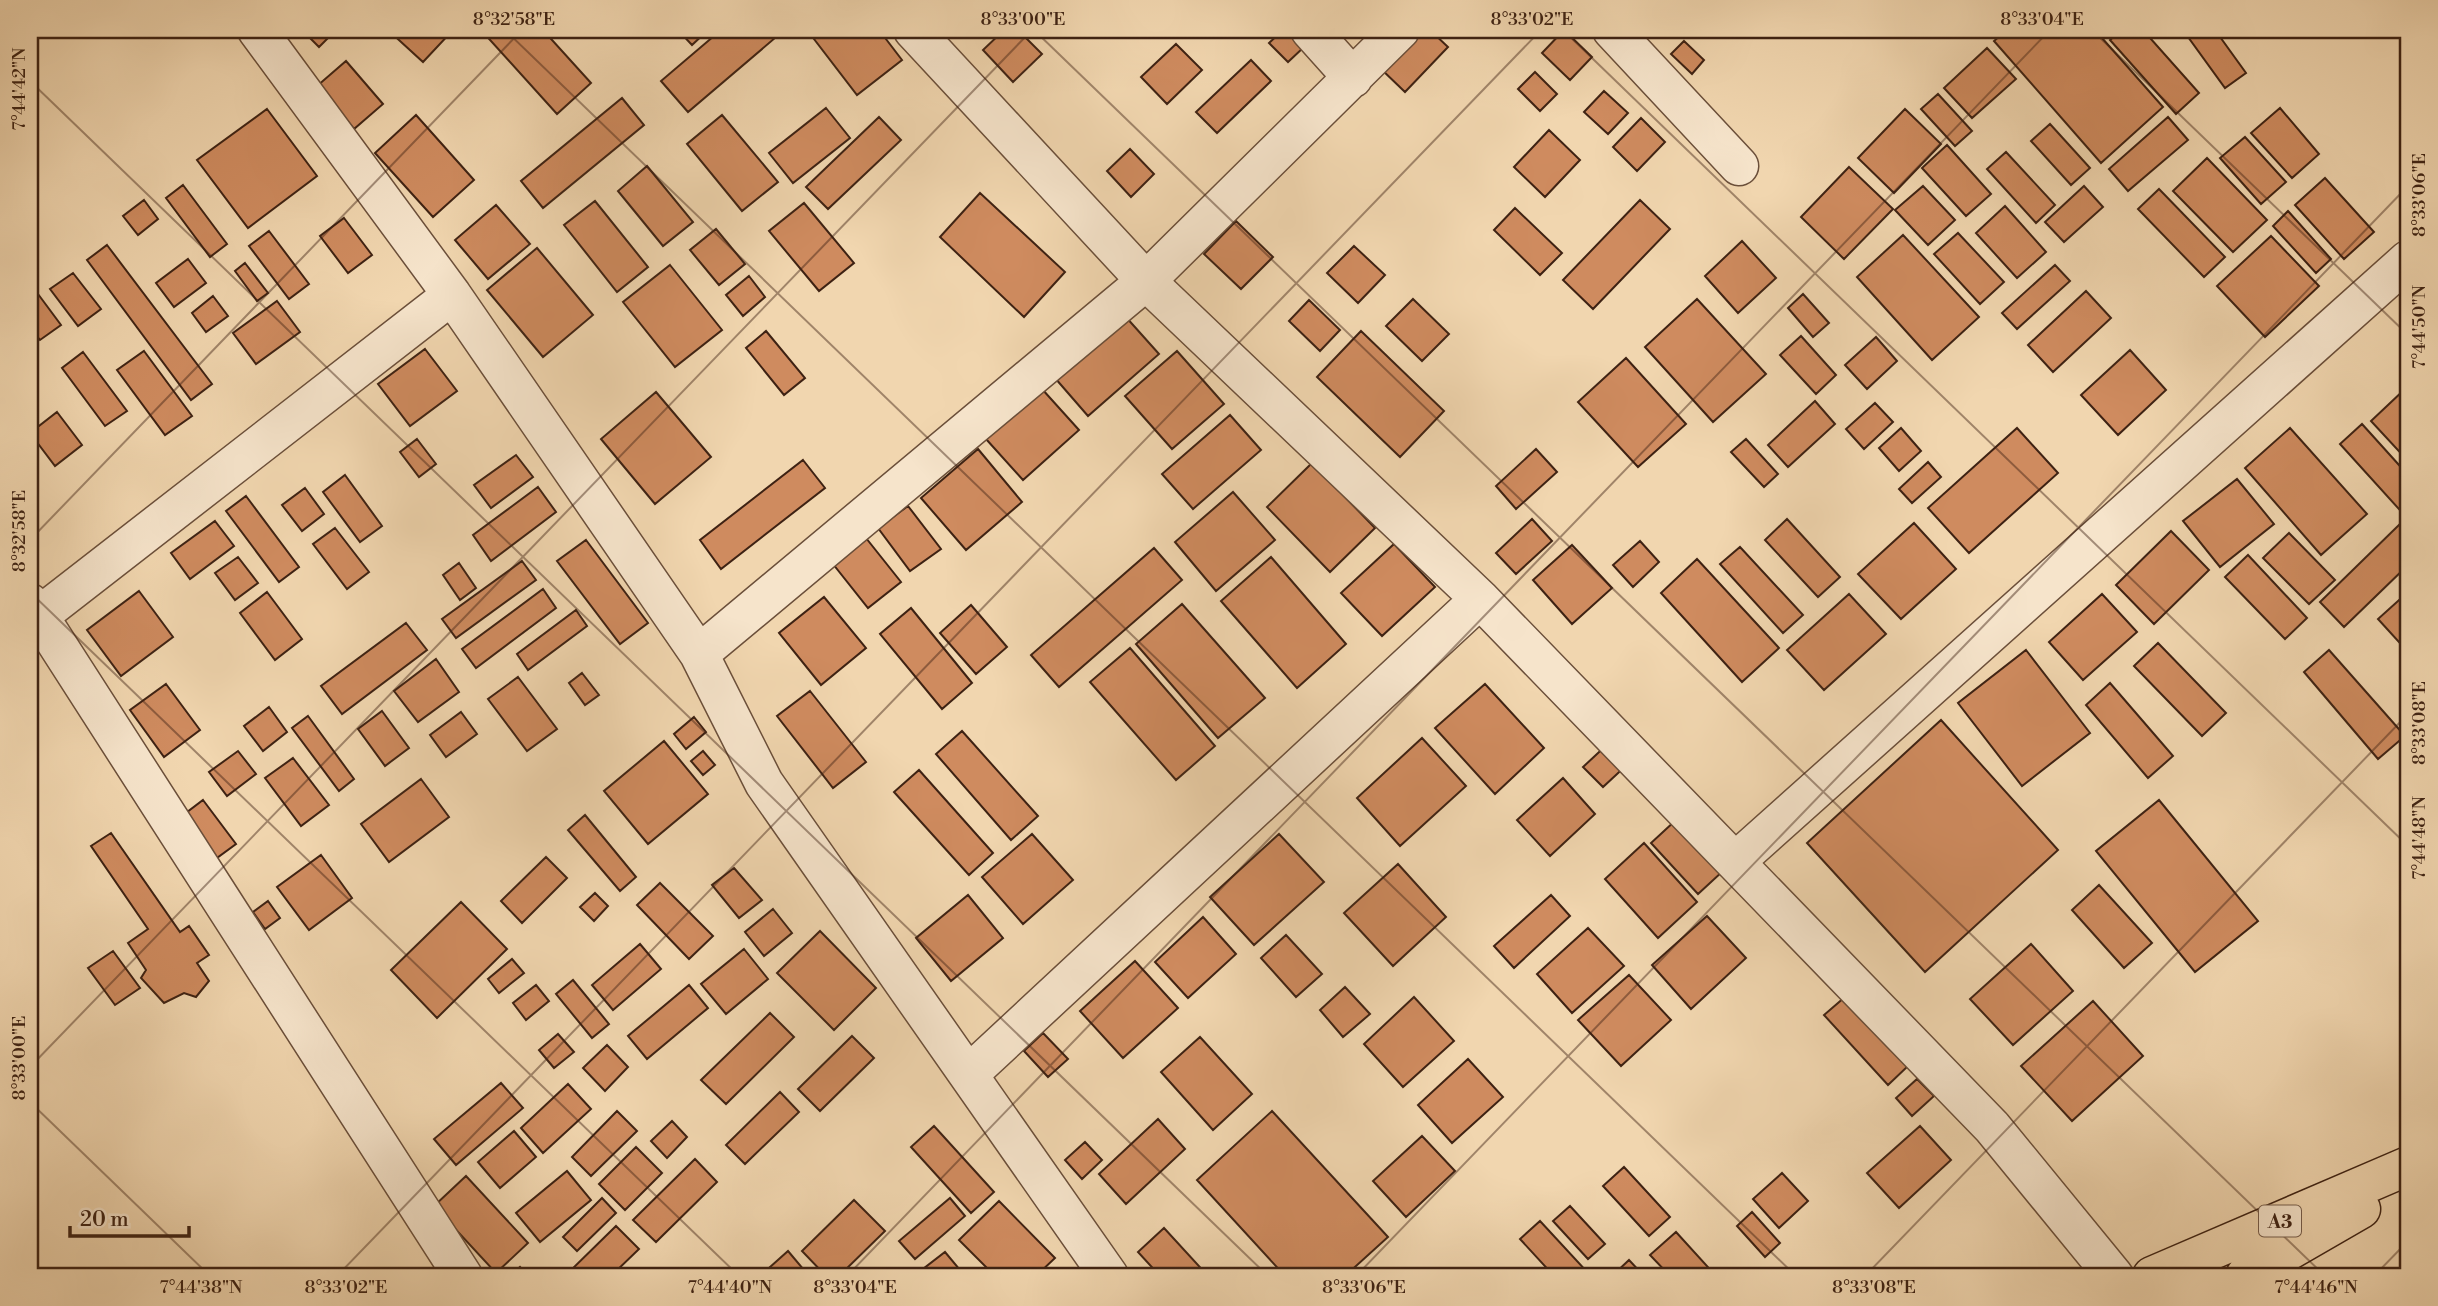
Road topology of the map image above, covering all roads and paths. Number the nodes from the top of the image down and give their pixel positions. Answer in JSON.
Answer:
{"nodes":[{"id":1,"x":257,"y":30,"type":"edge"},
{"id":2,"x":913,"y":30,"type":"edge"},
{"id":3,"x":1310,"y":30,"type":"edge"},
{"id":4,"x":1400,"y":30,"type":"edge"},
{"id":5,"x":1612,"y":30,"type":"edge"},
{"id":6,"x":1353,"y":78,"type":"junction"},
{"id":7,"x":1739,"y":166,"type":"dead end"},
{"id":8,"x":2408,"y":260,"type":"edge"},
{"id":9,"x":1146,"y":281,"type":"junction"},
{"id":10,"x":452,"y":295,"type":"junction"},
{"id":11,"x":1480,"y":599,"type":"junction"},
{"id":12,"x":35,"y":609,"type":"edge"},
{"id":13,"x":699,"y":654,"type":"junction"},
{"id":14,"x":1735,"y":862,"type":"junction"},
{"id":15,"x":969,"y":1074,"type":"junction"},
{"id":16,"x":2408,"y":1166,"type":"edge"},
{"id":17,"x":2408,"y":1181,"type":"edge"},
{"id":18,"x":463,"y":1276,"type":"edge"},
{"id":19,"x":1109,"y":1276,"type":"edge"},
{"id":20,"x":2113,"y":1276,"type":"edge"},
{"id":21,"x":2152,"y":1276,"type":"edge"},
{"id":22,"x":2245,"y":1276,"type":"edge"}],
"edges":[{"from":1,"to":10,"type":"street"},
{"from":2,"to":9,"type":"street"},
{"from":3,"to":6,"type":"street"},
{"from":4,"to":6,"type":"street"},
{"from":5,"to":7,"type":"street"},
{"from":6,"to":9,"type":"street"},
{"from":8,"to":14,"type":"street"},
{"from":9,"to":11,"type":"street"},
{"from":9,"to":13,"type":"street"},
{"from":10,"to":12,"type":"street"},
{"from":10,"to":13,"type":"street"},
{"from":11,"to":14,"type":"street"},
{"from":11,"to":15,"type":"street"},
{"from":12,"to":18,"type":"street"},
{"from":13,"to":15,"type":"street"},
{"from":14,"to":20,"type":"street"},
{"from":15,"to":19,"type":"street"},
{"from":16,"to":21,"type":"highway","number":"A3"},
{"from":17,"to":22,"type":"highway","number":"A3"}]}
